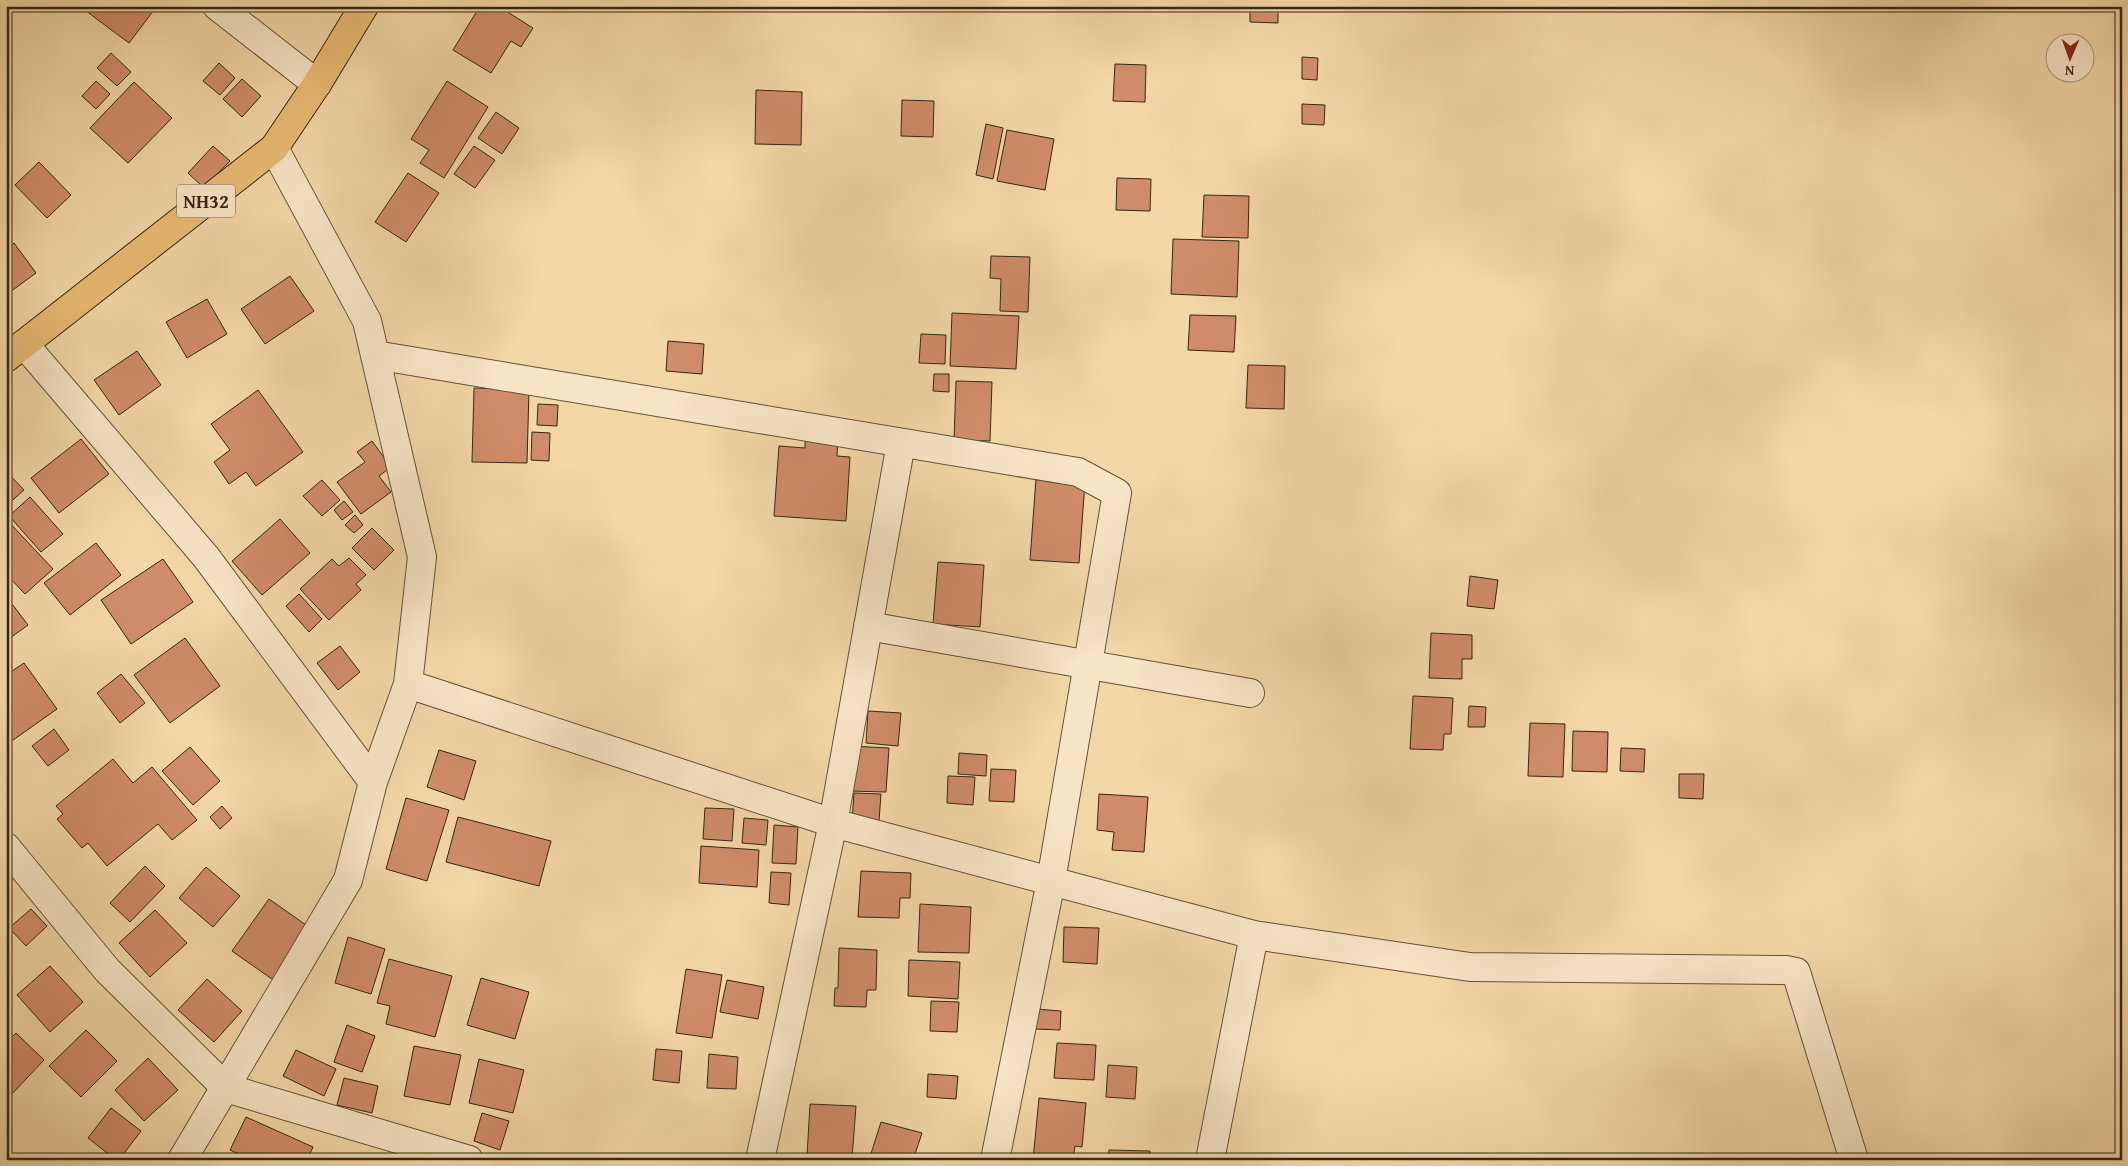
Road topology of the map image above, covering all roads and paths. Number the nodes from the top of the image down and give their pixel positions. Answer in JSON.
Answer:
{"nodes":[{"id":1,"x":217,"y":6,"type":"edge"},
{"id":2,"x":364,"y":6,"type":"edge"},
{"id":3,"x":317,"y":84,"type":"junction"},
{"id":4,"x":274,"y":148,"type":"junction"},
{"id":5,"x":15,"y":351,"type":"edge"},
{"id":6,"x":375,"y":356,"type":"junction"},
{"id":7,"x":901,"y":443,"type":"junction"},
{"id":8,"x":868,"y":626,"type":"junction"},
{"id":9,"x":1088,"y":666,"type":"junction"},
{"id":10,"x":408,"y":684,"type":"junction"},
{"id":11,"x":1250,"y":693,"type":"dead end"},
{"id":12,"x":373,"y":782,"type":"junction"},
{"id":13,"x":833,"y":823,"type":"junction"},
{"id":14,"x":6,"y":847,"type":"edge"},
{"id":15,"x":1051,"y":881,"type":"junction"},
{"id":16,"x":1254,"y":935,"type":"junction"},
{"id":17,"x":226,"y":1088,"type":"junction"},
{"id":18,"x":182,"y":1160,"type":"edge"},
{"id":19,"x":469,"y":1160,"type":"edge"},
{"id":20,"x":760,"y":1160,"type":"edge"},
{"id":21,"x":995,"y":1160,"type":"edge"},
{"id":22,"x":1210,"y":1160,"type":"edge"},
{"id":23,"x":1854,"y":1160,"type":"edge"}],
"edges":[{"from":1,"to":3,"type":"street"},
{"from":2,"to":3,"type":"highway","number":"NH32"},
{"from":3,"to":4,"type":"highway","number":"NH32"},
{"from":4,"to":5,"type":"highway","number":"NH32"},
{"from":4,"to":6,"type":"street"},
{"from":5,"to":12,"type":"street"},
{"from":6,"to":7,"type":"street"},
{"from":6,"to":10,"type":"street"},
{"from":7,"to":8,"type":"street"},
{"from":7,"to":9,"type":"street"},
{"from":8,"to":9,"type":"street"},
{"from":8,"to":13,"type":"street"},
{"from":9,"to":11,"type":"street"},
{"from":9,"to":15,"type":"street"},
{"from":10,"to":12,"type":"street"},
{"from":10,"to":13,"type":"street"},
{"from":12,"to":17,"type":"street"},
{"from":13,"to":15,"type":"street"},
{"from":13,"to":20,"type":"street"},
{"from":14,"to":17,"type":"street"},
{"from":15,"to":16,"type":"street"},
{"from":15,"to":21,"type":"street"},
{"from":16,"to":22,"type":"street"},
{"from":16,"to":23,"type":"street"},
{"from":17,"to":18,"type":"street"},
{"from":17,"to":19,"type":"street"}]}
